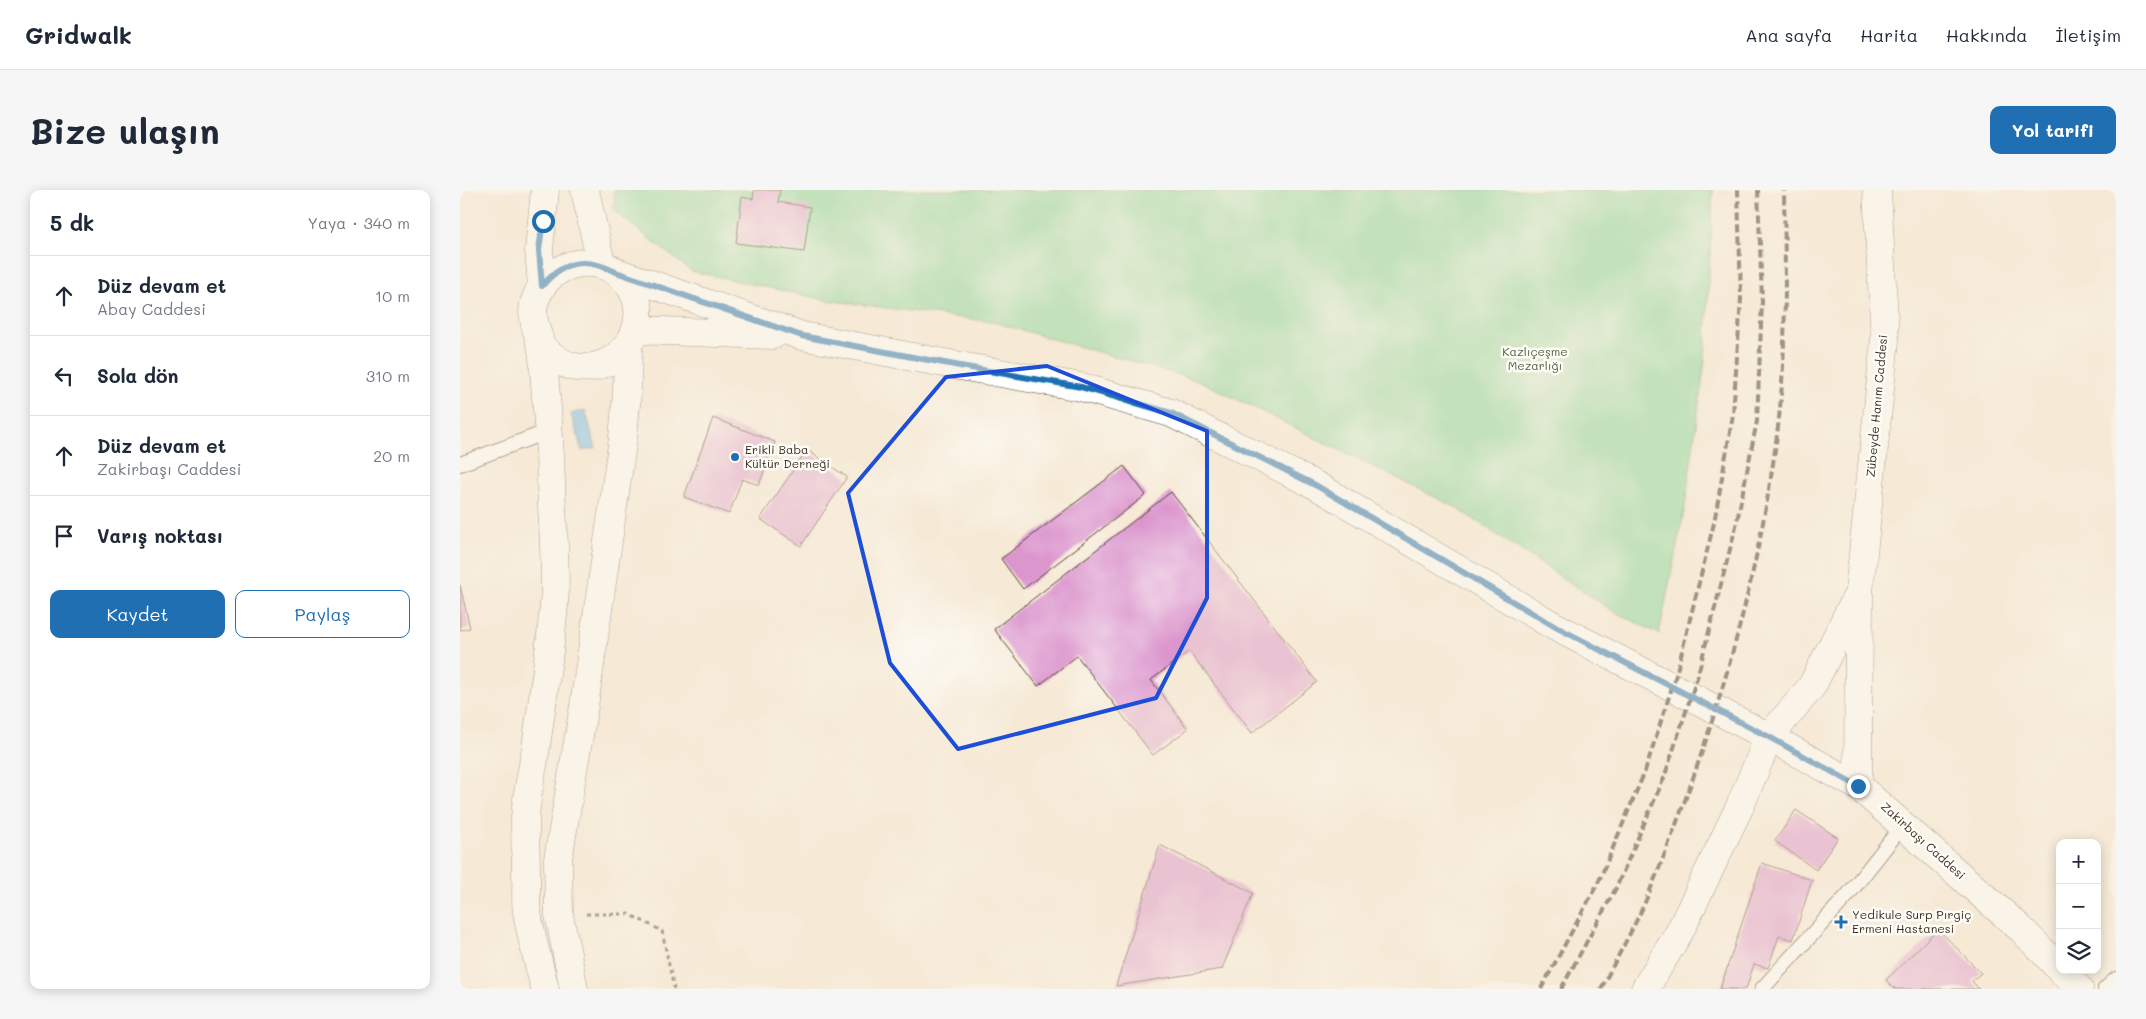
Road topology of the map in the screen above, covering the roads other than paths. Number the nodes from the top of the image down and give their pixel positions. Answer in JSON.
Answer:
{"nodes":[{"id":1,"x":545,"y":190,"type":"edge"},
{"id":2,"x":585,"y":190,"type":"edge"},
{"id":3,"x":1877,"y":190,"type":"edge"},
{"id":4,"x":608,"y":268,"type":"junction"},
{"id":5,"x":542,"y":286,"type":"junction"},
{"id":6,"x":802,"y":336,"type":"junction"},
{"id":7,"x":632,"y":338,"type":"junction"},
{"id":8,"x":542,"y":348,"type":"junction"},
{"id":9,"x":549,"y":431,"type":"junction"},
{"id":10,"x":460,"y":464,"type":"edge"},
{"id":11,"x":1859,"y":592,"type":"junction"},
{"id":12,"x":1769,"y":737,"type":"junction"},
{"id":13,"x":1858,"y":786,"type":"junction"},
{"id":14,"x":1904,"y":825,"type":"junction"},
{"id":15,"x":2056,"y":966,"type":"edge"},
{"id":16,"x":2064,"y":974,"type":"edge"},
{"id":17,"x":2116,"y":979,"type":"edge"},
{"id":18,"x":544,"y":989,"type":"edge"},
{"id":19,"x":574,"y":989,"type":"edge"},
{"id":20,"x":1645,"y":989,"type":"edge"},
{"id":21,"x":1762,"y":989,"type":"edge"},
{"id":22,"x":2079,"y":989,"type":"edge"},
{"id":23,"x":2105,"y":989,"type":"edge"}],
"edges":[{"from":1,"to":5,"type":"street"},
{"from":2,"to":4,"type":"street"},
{"from":3,"to":11,"type":"street","name":"Zübeyde Hanım Caddesi"},
{"from":4,"to":5,"type":"street"},
{"from":4,"to":6,"type":"street"},
{"from":4,"to":7,"type":"street"},
{"from":5,"to":8,"type":"street"},
{"from":6,"to":7,"type":"street"},
{"from":6,"to":12,"type":"street","name":"Zakirbaşı Caddesi"},
{"from":7,"to":8,"type":"street"},
{"from":7,"to":19,"type":"street"},
{"from":8,"to":9,"type":"street"},
{"from":9,"to":10,"type":"lane"},
{"from":9,"to":18,"type":"street"},
{"from":11,"to":12,"type":"street"},
{"from":11,"to":13,"type":"street","name":"Zübeyde Hanım Caddesi"},
{"from":12,"to":13,"type":"street","name":"Zakirbaşı Caddesi"},
{"from":12,"to":20,"type":"street"},
{"from":13,"to":14,"type":"street","name":"Zakirbaşı Caddesi"},
{"from":14,"to":15,"type":"street","name":"Zakirbaşı Caddesi"},
{"from":14,"to":21,"type":"lane"},
{"from":16,"to":22,"type":"street","name":"Zakirbaşı Caddesi"},
{"from":17,"to":23,"type":"lane"}]}
